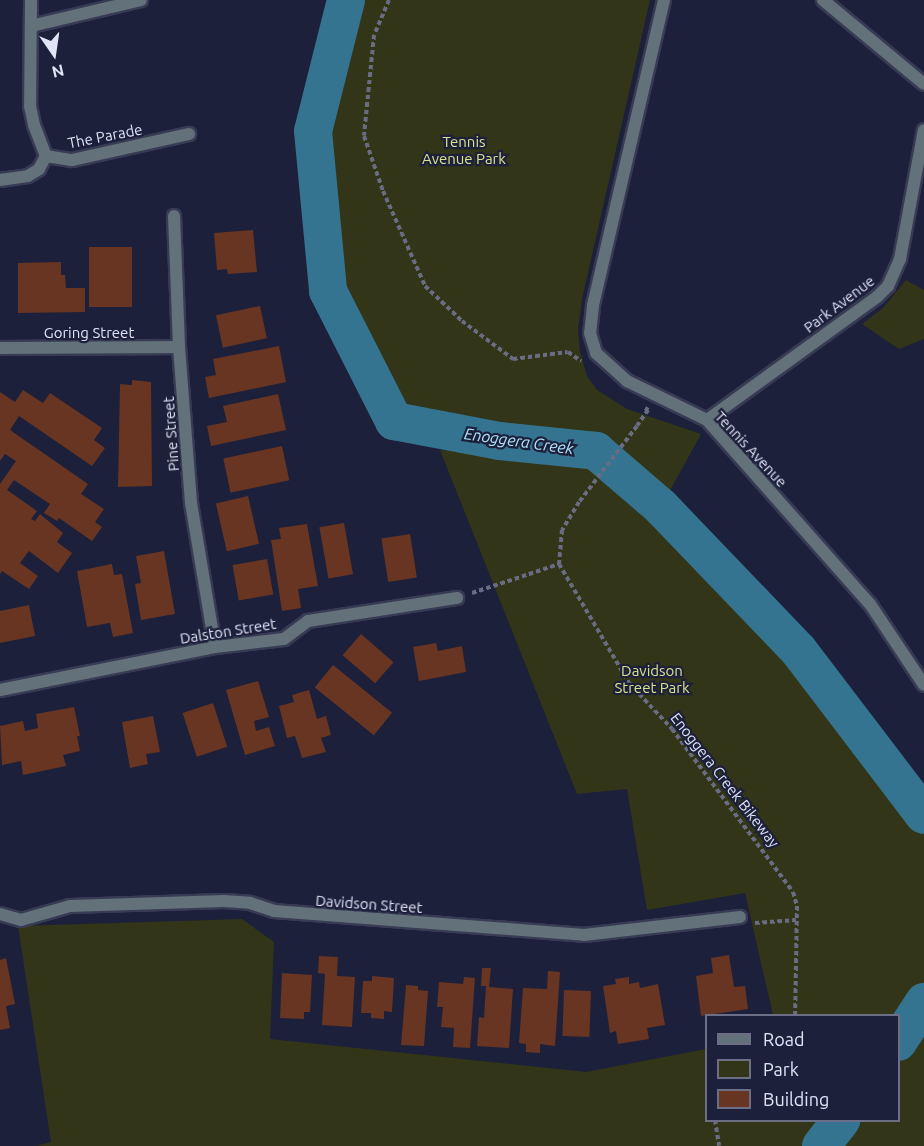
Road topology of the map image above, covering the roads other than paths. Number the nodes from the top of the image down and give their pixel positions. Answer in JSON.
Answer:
{"nodes":[{"id":1,"x":31,"y":0,"type":"edge"},
{"id":2,"x":141,"y":0,"type":"edge"},
{"id":3,"x":664,"y":0,"type":"edge"},
{"id":4,"x":823,"y":0,"type":"edge"},
{"id":5,"x":32,"y":26,"type":"junction"},
{"id":6,"x":924,"y":84,"type":"edge"},
{"id":7,"x":924,"y":130,"type":"edge"},
{"id":8,"x":189,"y":134,"type":"dead end"},
{"id":9,"x":46,"y":156,"type":"junction"},
{"id":10,"x":0,"y":180,"type":"edge"},
{"id":11,"x":174,"y":216,"type":"dead end"},
{"id":12,"x":179,"y":347,"type":"junction"},
{"id":13,"x":0,"y":348,"type":"edge"},
{"id":14,"x":707,"y":420,"type":"junction"},
{"id":15,"x":457,"y":598,"type":"road end"},
{"id":16,"x":215,"y":647,"type":"junction"},
{"id":17,"x":924,"y":685,"type":"edge"},
{"id":18,"x":0,"y":690,"type":"edge"},
{"id":19,"x":0,"y":914,"type":"edge"},
{"id":20,"x":740,"y":916,"type":"road end"}],
"edges":[{"from":1,"to":5,"type":"street"},
{"from":2,"to":5,"type":"street"},
{"from":3,"to":14,"type":"street","name":"Tennis Avenue"},
{"from":4,"to":6,"type":"street"},
{"from":5,"to":9,"type":"street"},
{"from":7,"to":14,"type":"street","name":"Park Avenue"},
{"from":8,"to":9,"type":"street","name":"The Parade"},
{"from":9,"to":10,"type":"street"},
{"from":11,"to":12,"type":"street","name":"Pine Street"},
{"from":12,"to":13,"type":"street","name":"Goring Street"},
{"from":12,"to":16,"type":"street","name":"Pine Street"},
{"from":14,"to":17,"type":"street","name":"Tennis Avenue"},
{"from":15,"to":16,"type":"street","name":"Dalston Street"},
{"from":16,"to":18,"type":"street","name":"Dalston Street"},
{"from":19,"to":20,"type":"street","name":"Davidson Street"}]}
